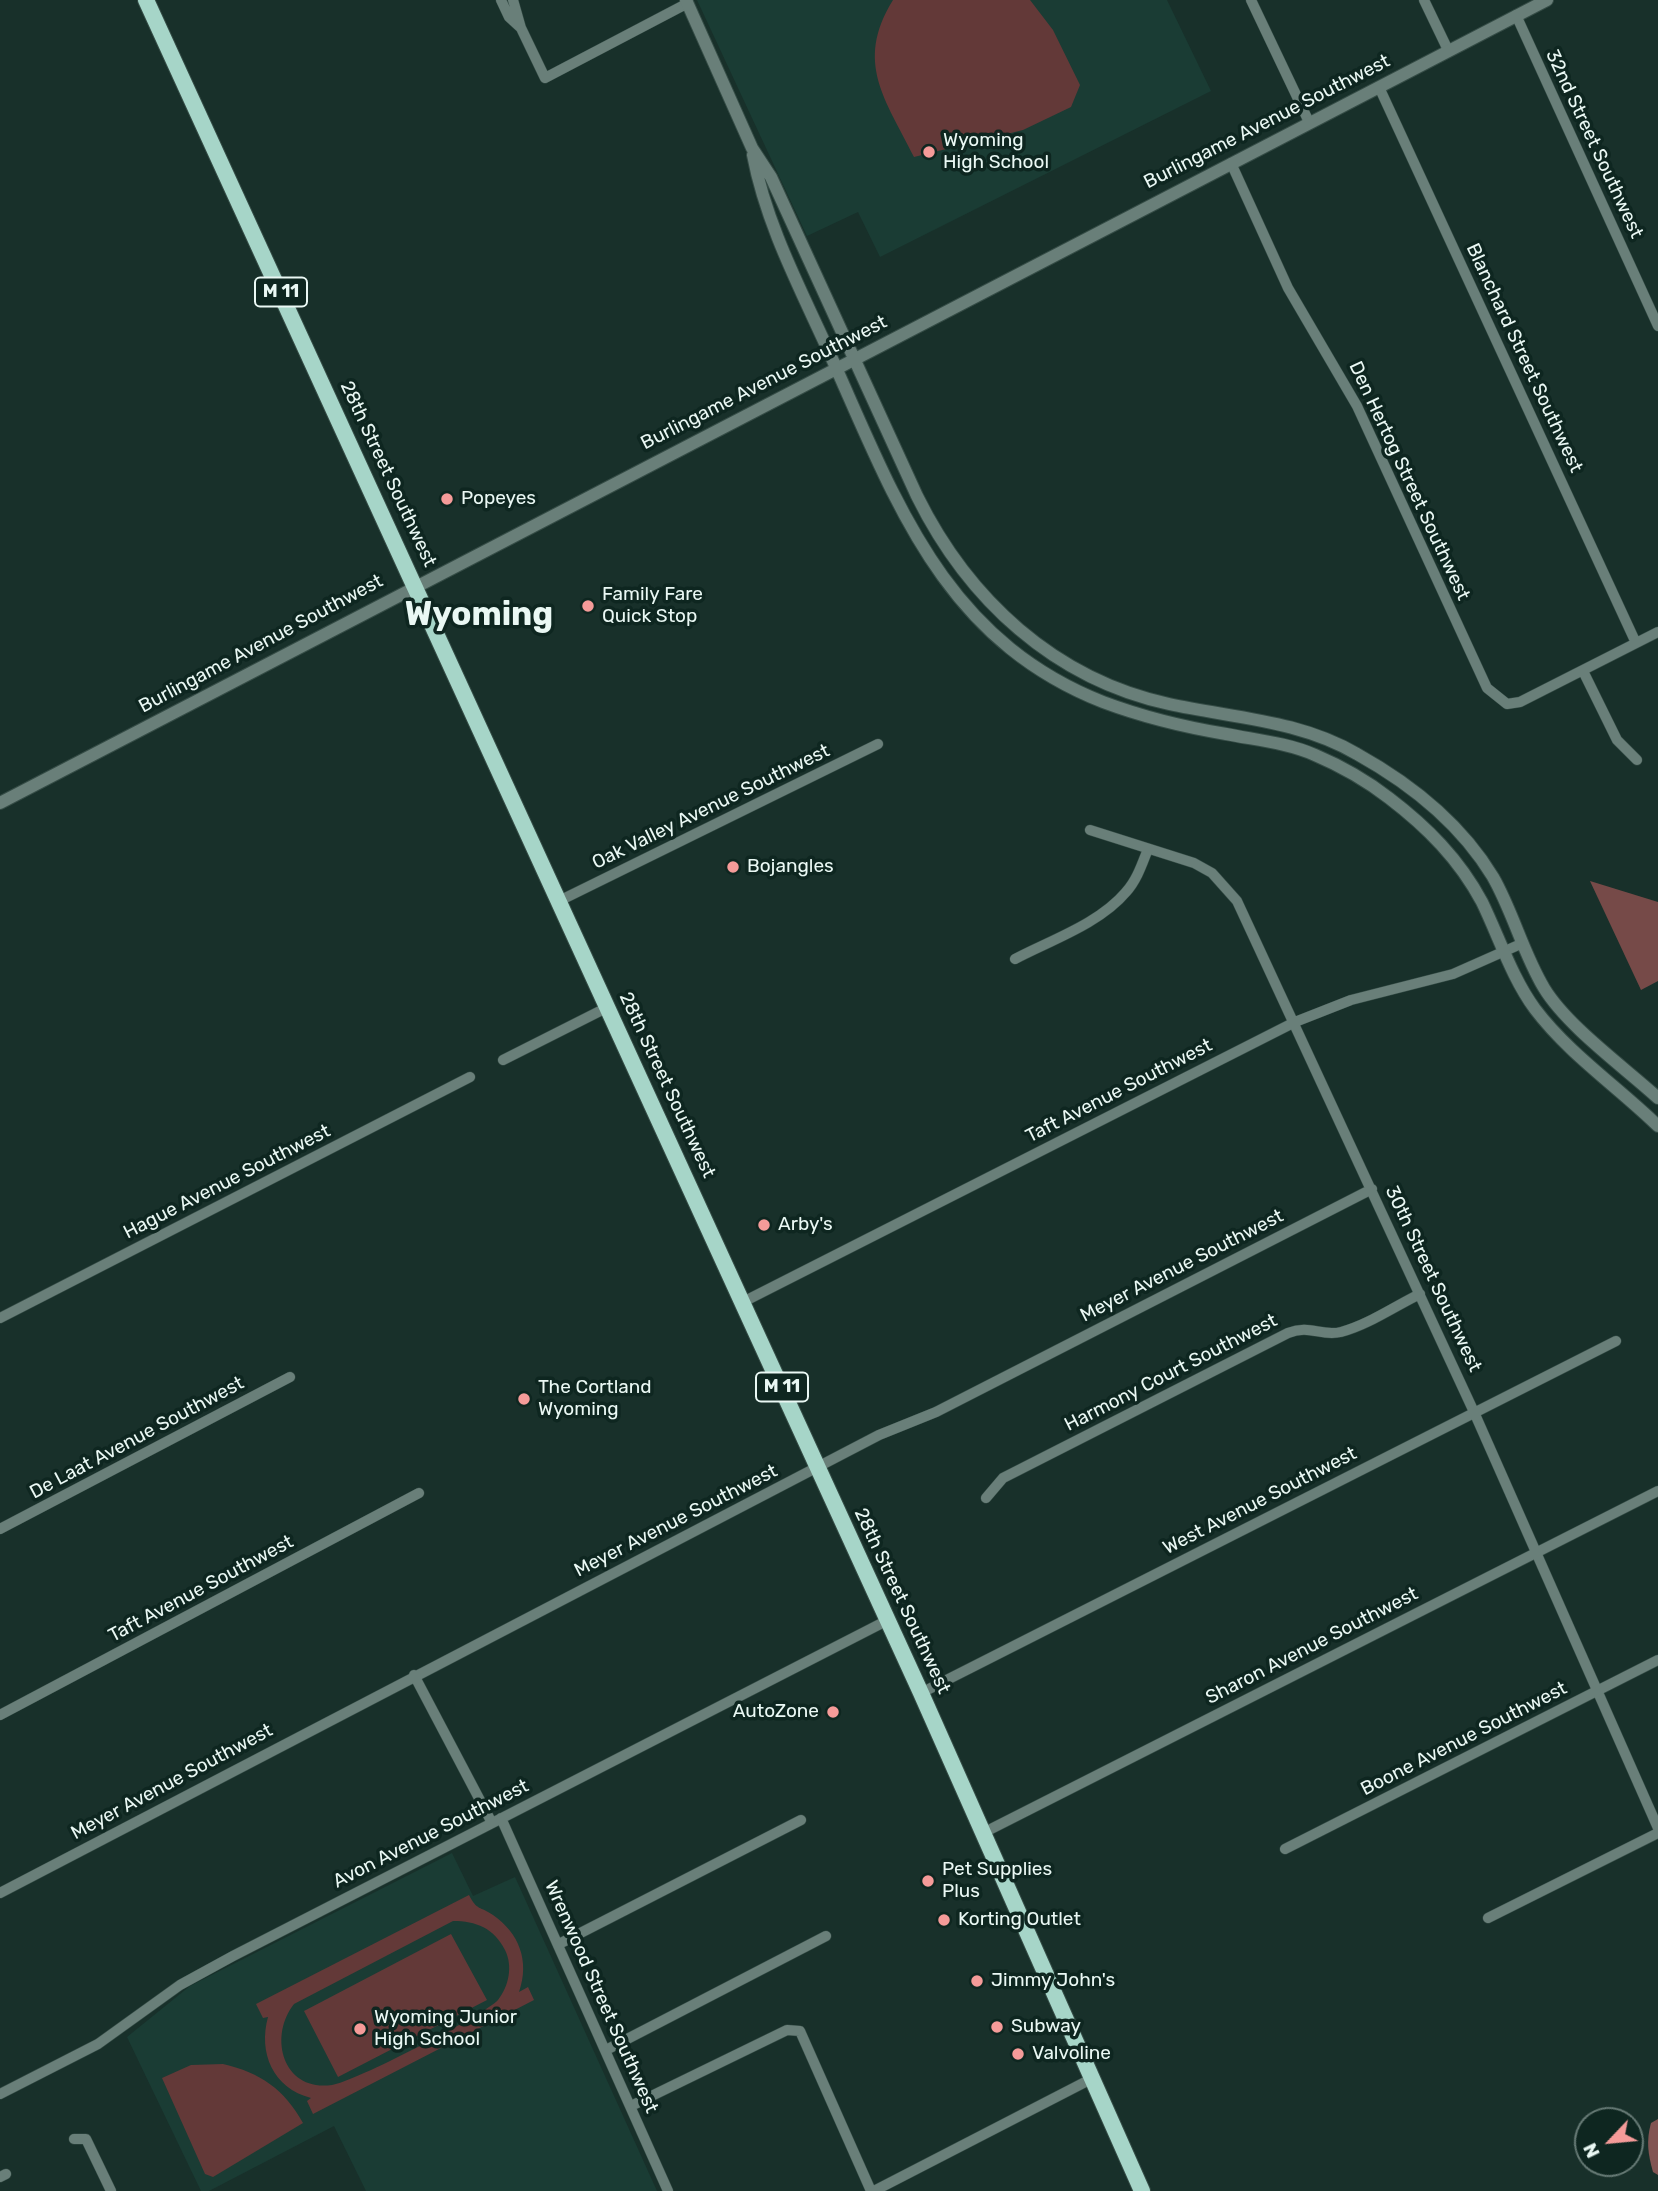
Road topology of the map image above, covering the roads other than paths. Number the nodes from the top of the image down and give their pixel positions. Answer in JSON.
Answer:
{"nodes":[{"id":1,"x":146,"y":0,"type":"edge"},
{"id":2,"x":501,"y":0,"type":"edge"},
{"id":3,"x":513,"y":0,"type":"edge"},
{"id":4,"x":1251,"y":0,"type":"edge"},
{"id":5,"x":1424,"y":0,"type":"edge"},
{"id":6,"x":1547,"y":0,"type":"edge"},
{"id":7,"x":687,"y":1,"type":"edge"},
{"id":8,"x":1516,"y":15,"type":"junction"},
{"id":9,"x":521,"y":28,"type":"junction"},
{"id":10,"x":1448,"y":50,"type":"junction"},
{"id":11,"x":1379,"y":87,"type":"junction"},
{"id":12,"x":1309,"y":122,"type":"junction"},
{"id":13,"x":752,"y":148,"type":"junction"},
{"id":14,"x":1231,"y":163,"type":"junction"},
{"id":15,"x":1658,"y":326,"type":"edge"},
{"id":16,"x":854,"y":358,"type":"junction"},
{"id":17,"x":836,"y":368,"type":"junction"},
{"id":18,"x":415,"y":585,"type":"junction"},
{"id":19,"x":1658,"y":632,"type":"edge"},
{"id":20,"x":1636,"y":643,"type":"junction"},
{"id":21,"x":1583,"y":671,"type":"junction"},
{"id":22,"x":878,"y":744,"type":"dead end"},
{"id":23,"x":1637,"y":761,"type":"dead end"},
{"id":24,"x":1378,"y":767,"type":"junction"},
{"id":25,"x":1368,"y":784,"type":"junction"},
{"id":26,"x":0,"y":803,"type":"edge"},
{"id":27,"x":1090,"y":830,"type":"dead end"},
{"id":28,"x":1148,"y":849,"type":"junction"},
{"id":29,"x":559,"y":901,"type":"junction"},
{"id":30,"x":1523,"y":943,"type":"junction"},
{"id":31,"x":1505,"y":951,"type":"junction"},
{"id":32,"x":1015,"y":959,"type":"dead end"},
{"id":33,"x":608,"y":1007,"type":"junction"},
{"id":34,"x":1295,"y":1023,"type":"junction"},
{"id":35,"x":503,"y":1060,"type":"dead end"},
{"id":36,"x":470,"y":1077,"type":"dead end"},
{"id":37,"x":1658,"y":1098,"type":"edge"},
{"id":38,"x":1658,"y":1126,"type":"edge"},
{"id":39,"x":1372,"y":1189,"type":"junction"},
{"id":40,"x":1420,"y":1294,"type":"junction"},
{"id":41,"x":743,"y":1302,"type":"junction"},
{"id":42,"x":0,"y":1318,"type":"edge"},
{"id":43,"x":1616,"y":1341,"type":"dead end"},
{"id":44,"x":290,"y":1377,"type":"dead end"},
{"id":45,"x":1474,"y":1412,"type":"junction"},
{"id":46,"x":818,"y":1467,"type":"junction"},
{"id":47,"x":1658,"y":1491,"type":"edge"},
{"id":48,"x":419,"y":1493,"type":"dead end"},
{"id":49,"x":986,"y":1498,"type":"dead end"},
{"id":50,"x":0,"y":1529,"type":"edge"},
{"id":51,"x":1535,"y":1552,"type":"junction"},
{"id":52,"x":888,"y":1620,"type":"junction"},
{"id":53,"x":1658,"y":1660,"type":"edge"},
{"id":54,"x":414,"y":1675,"type":"junction"},
{"id":55,"x":1597,"y":1691,"type":"junction"},
{"id":56,"x":921,"y":1693,"type":"junction"},
{"id":57,"x":0,"y":1715,"type":"edge"},
{"id":58,"x":801,"y":1820,"type":"dead end"},
{"id":59,"x":496,"y":1821,"type":"junction"},
{"id":60,"x":1658,"y":1830,"type":"edge"},
{"id":61,"x":983,"y":1833,"type":"junction"},
{"id":62,"x":1285,"y":1849,"type":"dead end"},
{"id":63,"x":0,"y":1893,"type":"edge"},
{"id":64,"x":1488,"y":1918,"type":"dead end"},
{"id":65,"x":826,"y":1936,"type":"dead end"},
{"id":66,"x":559,"y":1944,"type":"junction"},
{"id":67,"x":606,"y":2050,"type":"junction"},
{"id":68,"x":1093,"y":2078,"type":"junction"},
{"id":69,"x":0,"y":2094,"type":"edge"},
{"id":70,"x":631,"y":2106,"type":"junction"},
{"id":71,"x":74,"y":2139,"type":"dead end"},
{"id":72,"x":111,"y":2191,"type":"edge"},
{"id":73,"x":668,"y":2191,"type":"edge"},
{"id":74,"x":873,"y":2191,"type":"edge"},
{"id":75,"x":1142,"y":2191,"type":"edge"}],
"edges":[{"from":1,"to":18,"type":"main road","name":"28th Street Southwest","number":"M 11"},
{"from":2,"to":9,"type":"street"},
{"from":3,"to":9,"type":"street"},
{"from":4,"to":12,"type":"street"},
{"from":5,"to":10,"type":"street"},
{"from":6,"to":8,"type":"street","name":"Burlingame Avenue Southwest"},
{"from":7,"to":9,"type":"street"},
{"from":7,"to":13,"type":"street"},
{"from":8,"to":10,"type":"street","name":"Burlingame Avenue Southwest"},
{"from":8,"to":15,"type":"street","name":"32nd Street Southwest"},
{"from":10,"to":11,"type":"street","name":"Burlingame Avenue Southwest"},
{"from":11,"to":12,"type":"street","name":"Burlingame Avenue Southwest"},
{"from":11,"to":20,"type":"street","name":"Blanchard Street Southwest"},
{"from":12,"to":14,"type":"street","name":"Burlingame Avenue Southwest"},
{"from":13,"to":16,"type":"street"},
{"from":13,"to":17,"type":"street"},
{"from":14,"to":16,"type":"street","name":"Burlingame Avenue Southwest"},
{"from":14,"to":21,"type":"street","name":"Den Hertog Street Southwest"},
{"from":16,"to":17,"type":"street","name":"Burlingame Avenue Southwest"},
{"from":16,"to":24,"type":"street"},
{"from":17,"to":18,"type":"street","name":"Burlingame Avenue Southwest"},
{"from":17,"to":25,"type":"street"},
{"from":18,"to":26,"type":"street","name":"Burlingame Avenue Southwest"},
{"from":18,"to":29,"type":"main road","name":"28th Street Southwest","number":"M 11"},
{"from":19,"to":20,"type":"street"},
{"from":20,"to":21,"type":"street"},
{"from":21,"to":23,"type":"street"},
{"from":22,"to":29,"type":"street","name":"Oak Valley Avenue Southwest"},
{"from":24,"to":25,"type":"street"},
{"from":24,"to":30,"type":"street"},
{"from":25,"to":31,"type":"street"},
{"from":27,"to":28,"type":"street","name":"30th Street Southwest"},
{"from":28,"to":32,"type":"street"},
{"from":28,"to":34,"type":"street","name":"30th Street Southwest"},
{"from":29,"to":33,"type":"main road","name":"28th Street Southwest","number":"M 11"},
{"from":30,"to":31,"type":"street","name":"Taft Avenue Southwest"},
{"from":30,"to":37,"type":"street"},
{"from":31,"to":34,"type":"street","name":"Taft Avenue Southwest"},
{"from":31,"to":38,"type":"street"},
{"from":33,"to":35,"type":"street"},
{"from":33,"to":41,"type":"main road","name":"28th Street Southwest","number":"M 11"},
{"from":34,"to":39,"type":"street","name":"30th Street Southwest"},
{"from":34,"to":41,"type":"street","name":"Taft Avenue Southwest"},
{"from":36,"to":42,"type":"street","name":"Hague Avenue Southwest"},
{"from":39,"to":40,"type":"street","name":"30th Street Southwest"},
{"from":39,"to":46,"type":"street","name":"Meyer Avenue Southwest"},
{"from":40,"to":45,"type":"street","name":"30th Street Southwest"},
{"from":40,"to":49,"type":"street","name":"Harmony Court Southwest"},
{"from":41,"to":46,"type":"main road","name":"28th Street Southwest","number":"M 11"},
{"from":43,"to":45,"type":"street","name":"West Avenue Southwest"},
{"from":44,"to":50,"type":"street","name":"De Laat Avenue Southwest"},
{"from":45,"to":51,"type":"street","name":"30th Street Southwest"},
{"from":45,"to":56,"type":"street","name":"West Avenue Southwest"},
{"from":46,"to":52,"type":"main road","name":"28th Street Southwest","number":"M 11"},
{"from":46,"to":54,"type":"street","name":"Meyer Avenue Southwest"},
{"from":47,"to":51,"type":"street","name":"Sharon Avenue Southwest"},
{"from":48,"to":57,"type":"street","name":"Taft Avenue Southwest"},
{"from":51,"to":55,"type":"street","name":"30th Street Southwest"},
{"from":51,"to":61,"type":"street","name":"Sharon Avenue Southwest"},
{"from":52,"to":56,"type":"main road","name":"28th Street Southwest","number":"M 11"},
{"from":52,"to":59,"type":"street","name":"Avon Avenue Southwest"},
{"from":53,"to":55,"type":"street","name":"Boone Avenue Southwest"},
{"from":54,"to":59,"type":"street","name":"Wrenwood Street Southwest"},
{"from":54,"to":63,"type":"street","name":"Meyer Avenue Southwest"},
{"from":55,"to":60,"type":"street","name":"30th Street Southwest"},
{"from":55,"to":62,"type":"street","name":"Boone Avenue Southwest"},
{"from":56,"to":61,"type":"main road","name":"28th Street Southwest","number":"M 11"},
{"from":58,"to":66,"type":"street"},
{"from":59,"to":66,"type":"street","name":"Wrenwood Street Southwest"},
{"from":59,"to":69,"type":"street","name":"Avon Avenue Southwest"},
{"from":60,"to":64,"type":"street"},
{"from":61,"to":68,"type":"main road","name":"28th Street Southwest","number":"M 11"},
{"from":65,"to":67,"type":"street"},
{"from":66,"to":67,"type":"street","name":"Wrenwood Street Southwest"},
{"from":67,"to":70,"type":"street","name":"Wrenwood Street Southwest"},
{"from":68,"to":74,"type":"street"},
{"from":68,"to":75,"type":"main road","name":"28th Street Southwest","number":"M 11"},
{"from":70,"to":73,"type":"street","name":"Wrenwood Street Southwest"},
{"from":70,"to":74,"type":"street"},
{"from":71,"to":72,"type":"street"}]}
